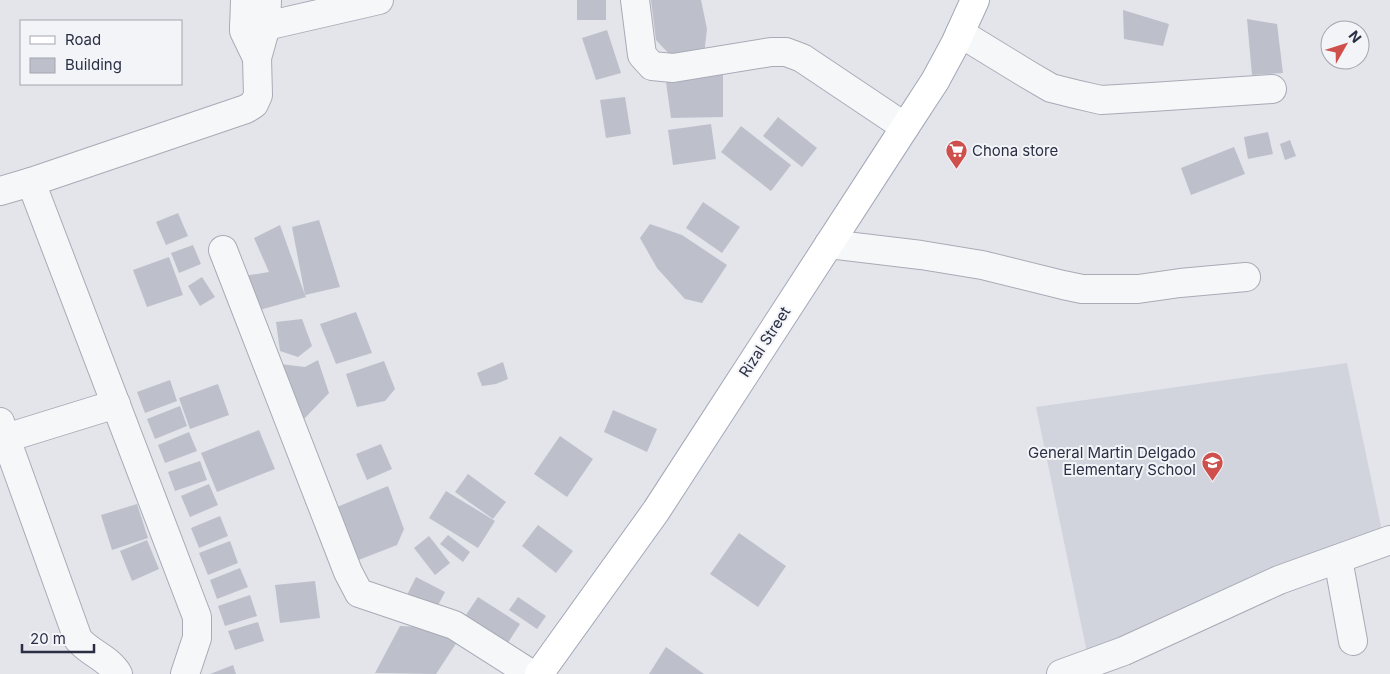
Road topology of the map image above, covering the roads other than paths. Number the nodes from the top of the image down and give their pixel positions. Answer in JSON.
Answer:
{"nodes":[{"id":1,"x":379,"y":0,"type":"edge"},
{"id":2,"x":635,"y":0,"type":"edge"},
{"id":3,"x":975,"y":0,"type":"edge"},
{"id":4,"x":256,"y":13,"type":"edge"},
{"id":5,"x":960,"y":32,"type":"junction"},
{"id":6,"x":1272,"y":88,"type":"dead end"},
{"id":7,"x":905,"y":127,"type":"junction"},
{"id":8,"x":31,"y":182,"type":"junction"},
{"id":9,"x":0,"y":191,"type":"edge"},
{"id":10,"x":829,"y":244,"type":"junction"},
{"id":11,"x":223,"y":250,"type":"dead end"},
{"id":12,"x":1246,"y":277,"type":"dead end"},
{"id":13,"x":116,"y":404,"type":"junction"},
{"id":14,"x":3,"y":430,"type":"edge"},
{"id":15,"x":1390,"y":540,"type":"edge"},
{"id":16,"x":1338,"y":559,"type":"junction"},
{"id":17,"x":1353,"y":641,"type":"dead end"},
{"id":18,"x":118,"y":674,"type":"edge"},
{"id":19,"x":185,"y":674,"type":"edge"},
{"id":20,"x":531,"y":674,"type":"edge"},
{"id":21,"x":539,"y":674,"type":"edge"},
{"id":22,"x":1061,"y":674,"type":"edge"}],
"edges":[{"from":1,"to":4,"type":"street"},
{"from":2,"to":7,"type":"street"},
{"from":3,"to":5,"type":"main road","name":"Rizal Street"},
{"from":4,"to":8,"type":"street"},
{"from":5,"to":6,"type":"street"},
{"from":5,"to":7,"type":"main road","name":"Rizal Street"},
{"from":7,"to":10,"type":"main road","name":"Rizal Street"},
{"from":8,"to":9,"type":"street"},
{"from":8,"to":13,"type":"street"},
{"from":10,"to":12,"type":"street"},
{"from":10,"to":21,"type":"main road","name":"Rizal Street"},
{"from":11,"to":20,"type":"street"},
{"from":13,"to":14,"type":"street"},
{"from":13,"to":19,"type":"street"},
{"from":14,"to":18,"type":"street"},
{"from":15,"to":16,"type":"street"},
{"from":16,"to":17,"type":"street"},
{"from":16,"to":22,"type":"street"}]}
